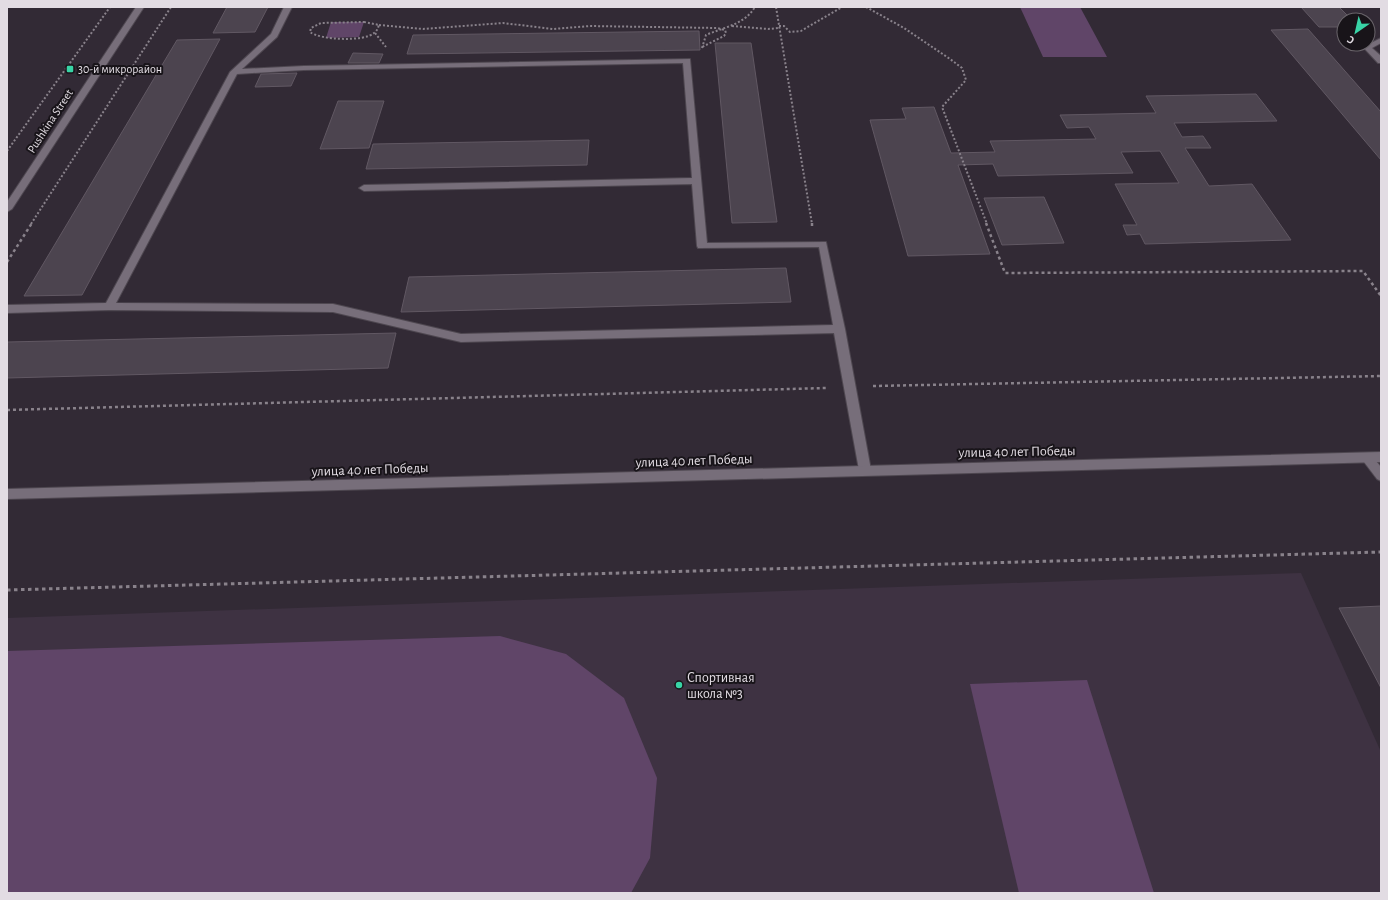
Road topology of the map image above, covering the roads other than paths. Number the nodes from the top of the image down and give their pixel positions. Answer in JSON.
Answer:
{"nodes":[{"id":1,"x":140,"y":7,"type":"edge"},
{"id":2,"x":288,"y":7,"type":"edge"},
{"id":3,"x":1381,"y":40,"type":"edge"},
{"id":4,"x":1381,"y":61,"type":"edge"},
{"id":5,"x":234,"y":72,"type":"junction"},
{"id":6,"x":697,"y":180,"type":"junction"},
{"id":7,"x":364,"y":188,"type":"dead end"},
{"id":8,"x":7,"y":209,"type":"edge"},
{"id":9,"x":109,"y":306,"type":"junction"},
{"id":10,"x":7,"y":309,"type":"edge"},
{"id":11,"x":840,"y":329,"type":"junction"},
{"id":12,"x":1381,"y":457,"type":"edge"},
{"id":13,"x":1367,"y":458,"type":"junction"},
{"id":14,"x":865,"y":470,"type":"junction"},
{"id":15,"x":1381,"y":476,"type":"edge"},
{"id":16,"x":7,"y":494,"type":"edge"}],
"edges":[{"from":1,"to":8,"type":"street","name":"Pushkina Street"},
{"from":2,"to":5,"type":"street"},
{"from":3,"to":4,"type":"street"},
{"from":5,"to":6,"type":"street"},
{"from":5,"to":9,"type":"street"},
{"from":6,"to":7,"type":"street"},
{"from":6,"to":11,"type":"street"},
{"from":9,"to":10,"type":"street"},
{"from":9,"to":11,"type":"street"},
{"from":11,"to":14,"type":"street"},
{"from":12,"to":13,"type":"street","name":"улица 40 лет Победы"},
{"from":13,"to":14,"type":"street","name":"улица 40 лет Победы"},
{"from":13,"to":15,"type":"street"},
{"from":14,"to":16,"type":"street","name":"улица 40 лет Победы"}]}
